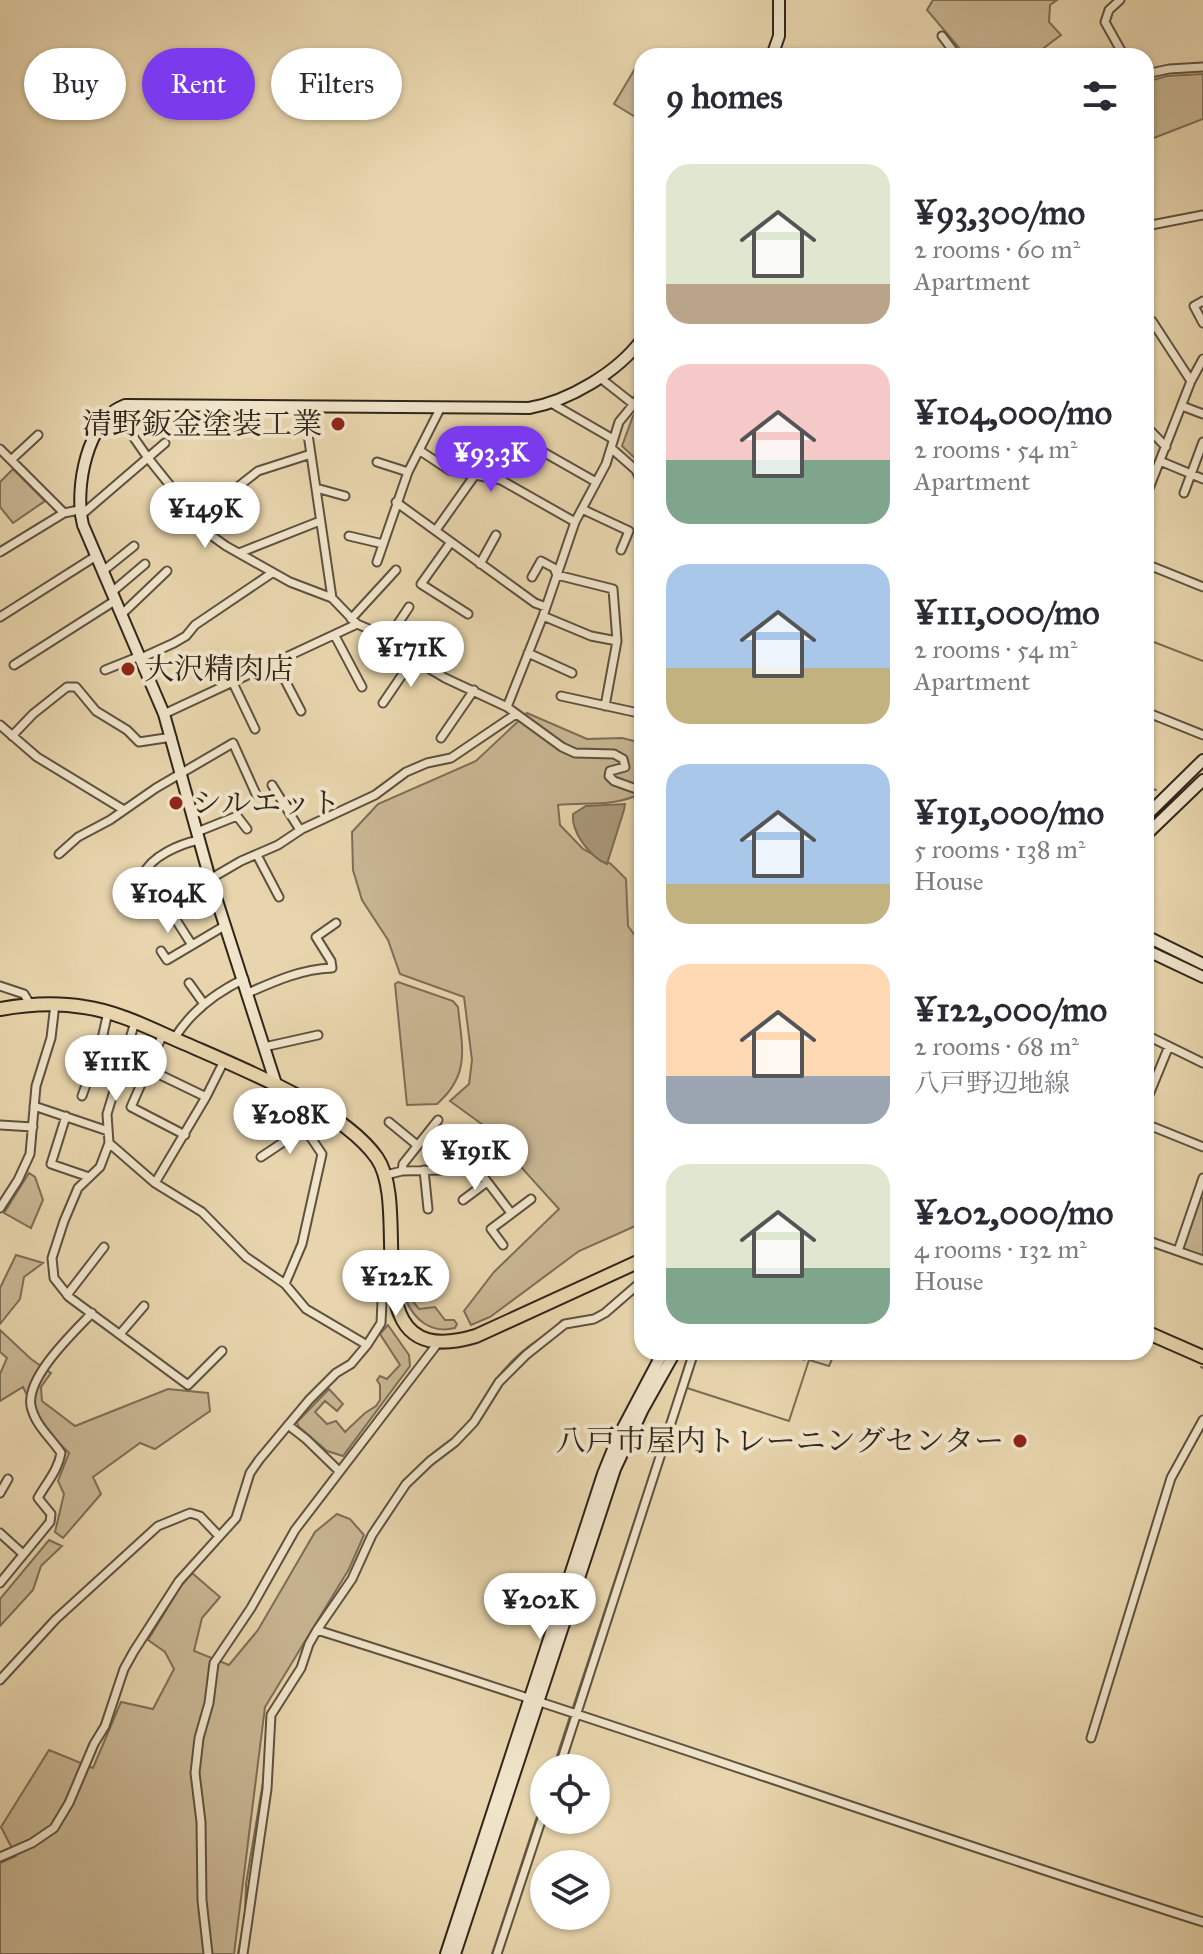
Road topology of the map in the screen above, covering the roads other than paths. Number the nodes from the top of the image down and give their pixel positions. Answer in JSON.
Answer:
{"nodes":[{"id":1,"x":779,"y":0,"type":"edge"},
{"id":2,"x":1120,"y":0,"type":"edge"},
{"id":3,"x":942,"y":36,"type":"dead end"},
{"id":4,"x":775,"y":48,"type":"edge"},
{"id":5,"x":951,"y":48,"type":"edge"},
{"id":6,"x":1120,"y":48,"type":"edge"},
{"id":7,"x":1203,"y":67,"type":"edge"},
{"id":8,"x":1154,"y":72,"type":"edge"},
{"id":9,"x":1203,"y":215,"type":"edge"},
{"id":10,"x":1154,"y":224,"type":"edge"},
{"id":11,"x":1203,"y":301,"type":"edge"},
{"id":12,"x":1203,"y":323,"type":"edge"},
{"id":13,"x":1154,"y":324,"type":"edge"},
{"id":14,"x":634,"y":347,"type":"edge"},
{"id":15,"x":1203,"y":359,"type":"edge"},
{"id":16,"x":599,"y":377,"type":"junction"},
{"id":17,"x":1191,"y":381,"type":"junction"},
{"id":18,"x":551,"y":403,"type":"junction"},
{"id":19,"x":632,"y":403,"type":"joint"},
{"id":20,"x":1182,"y":406,"type":"junction"},
{"id":21,"x":304,"y":407,"type":"junction"},
{"id":22,"x":441,"y":407,"type":"junction"},
{"id":23,"x":114,"y":409,"type":"junction"},
{"id":24,"x":1203,"y":414,"type":"edge"},
{"id":25,"x":1154,"y":434,"type":"edge"},
{"id":26,"x":38,"y":435,"type":"dead end"},
{"id":27,"x":613,"y":439,"type":"junction"},
{"id":28,"x":1203,"y":442,"type":"edge"},
{"id":29,"x":165,"y":443,"type":"dead end"},
{"id":30,"x":1166,"y":447,"type":"junction"},
{"id":31,"x":611,"y":448,"type":"junction"},
{"id":32,"x":0,"y":449,"type":"edge"},
{"id":33,"x":419,"y":450,"type":"junction"},
{"id":34,"x":545,"y":453,"type":"dead end"},
{"id":35,"x":311,"y":454,"type":"junction"},
{"id":36,"x":148,"y":458,"type":"junction"},
{"id":37,"x":11,"y":460,"type":"junction"},
{"id":38,"x":1160,"y":461,"type":"junction"},
{"id":39,"x":377,"y":462,"type":"dead end"},
{"id":40,"x":634,"y":468,"type":"edge"},
{"id":41,"x":408,"y":472,"type":"junction"},
{"id":42,"x":1191,"y":474,"type":"junction"},
{"id":43,"x":475,"y":475,"type":"junction"},
{"id":44,"x":1154,"y":476,"type":"edge"},
{"id":45,"x":1203,"y":479,"type":"edge"},
{"id":46,"x":596,"y":482,"type":"junction"},
{"id":47,"x":316,"y":488,"type":"junction"},
{"id":48,"x":1184,"y":493,"type":"dead end"},
{"id":49,"x":345,"y":496,"type":"dead end"},
{"id":50,"x":396,"y":502,"type":"junction"},
{"id":51,"x":582,"y":509,"type":"junction"},
{"id":52,"x":64,"y":513,"type":"junction"},
{"id":53,"x":80,"y":513,"type":"junction"},
{"id":54,"x":197,"y":519,"type":"junction"},
{"id":55,"x":320,"y":521,"type":"junction"},
{"id":56,"x":575,"y":522,"type":"junction"},
{"id":57,"x":436,"y":530,"type":"junction"},
{"id":58,"x":496,"y":535,"type":"dead end"},
{"id":59,"x":349,"y":536,"type":"dead end"},
{"id":60,"x":451,"y":542,"type":"junction"},
{"id":61,"x":383,"y":544,"type":"junction"},
{"id":62,"x":134,"y":546,"type":"dead end"},
{"id":63,"x":621,"y":550,"type":"dead end"},
{"id":64,"x":0,"y":552,"type":"edge"},
{"id":65,"x":239,"y":553,"type":"junction"},
{"id":66,"x":96,"y":556,"type":"junction"},
{"id":67,"x":377,"y":562,"type":"dead end"},
{"id":68,"x":145,"y":564,"type":"dead end"},
{"id":69,"x":480,"y":564,"type":"junction"},
{"id":70,"x":1154,"y":567,"type":"edge"},
{"id":71,"x":396,"y":570,"type":"dead end"},
{"id":72,"x":103,"y":571,"type":"junction"},
{"id":73,"x":167,"y":571,"type":"dead end"},
{"id":74,"x":272,"y":573,"type":"junction"},
{"id":75,"x":557,"y":575,"type":"junction"},
{"id":76,"x":532,"y":577,"type":"dead end"},
{"id":77,"x":1203,"y":587,"type":"edge"},
{"id":78,"x":114,"y":596,"type":"junction"},
{"id":79,"x":332,"y":598,"type":"junction"},
{"id":80,"x":409,"y":607,"type":"dead end"},
{"id":81,"x":546,"y":607,"type":"junction"},
{"id":82,"x":122,"y":614,"type":"junction"},
{"id":83,"x":468,"y":614,"type":"dead end"},
{"id":84,"x":543,"y":616,"type":"junction"},
{"id":85,"x":0,"y":617,"type":"edge"},
{"id":86,"x":354,"y":622,"type":"junction"},
{"id":87,"x":335,"y":636,"type":"junction"},
{"id":88,"x":389,"y":637,"type":"junction"},
{"id":89,"x":617,"y":641,"type":"junction"},
{"id":90,"x":528,"y":653,"type":"junction"},
{"id":91,"x":141,"y":657,"type":"junction"},
{"id":92,"x":413,"y":659,"type":"junction"},
{"id":93,"x":276,"y":663,"type":"junction"},
{"id":94,"x":14,"y":665,"type":"dead end"},
{"id":95,"x":105,"y":670,"type":"dead end"},
{"id":96,"x":572,"y":673,"type":"dead end"},
{"id":97,"x":233,"y":683,"type":"junction"},
{"id":98,"x":362,"y":687,"type":"dead end"},
{"id":99,"x":474,"y":690,"type":"junction"},
{"id":100,"x":561,"y":696,"type":"dead end"},
{"id":101,"x":383,"y":703,"type":"dead end"},
{"id":102,"x":605,"y":706,"type":"junction"},
{"id":103,"x":507,"y":707,"type":"junction"},
{"id":104,"x":301,"y":711,"type":"dead end"},
{"id":105,"x":634,"y":712,"type":"dead end"},
{"id":106,"x":164,"y":714,"type":"junction"},
{"id":107,"x":516,"y":714,"type":"junction"},
{"id":108,"x":1154,"y":715,"type":"edge"},
{"id":109,"x":0,"y":725,"type":"edge"},
{"id":110,"x":255,"y":729,"type":"dead end"},
{"id":111,"x":1203,"y":735,"type":"edge"},
{"id":112,"x":12,"y":736,"type":"junction"},
{"id":113,"x":172,"y":737,"type":"junction"},
{"id":114,"x":441,"y":738,"type":"dead end"},
{"id":115,"x":1203,"y":760,"type":"edge"},
{"id":116,"x":182,"y":772,"type":"junction"},
{"id":117,"x":1203,"y":780,"type":"edge"},
{"id":118,"x":272,"y":785,"type":"dead end"},
{"id":119,"x":634,"y":788,"type":"edge"},
{"id":120,"x":256,"y":794,"type":"dead end"},
{"id":121,"x":1154,"y":808,"type":"edge"},
{"id":122,"x":124,"y":810,"type":"junction"},
{"id":123,"x":1154,"y":827,"type":"edge"},
{"id":124,"x":247,"y":829,"type":"dead end"},
{"id":125,"x":300,"y":830,"type":"junction"},
{"id":126,"x":198,"y":836,"type":"junction"},
{"id":127,"x":59,"y":854,"type":"dead end"},
{"id":128,"x":257,"y":855,"type":"junction"},
{"id":129,"x":143,"y":875,"type":"dead end"},
{"id":130,"x":210,"y":879,"type":"junction"},
{"id":131,"x":279,"y":897,"type":"dead end"},
{"id":132,"x":169,"y":909,"type":"dead end"},
{"id":133,"x":336,"y":923,"type":"dead end"},
{"id":134,"x":226,"y":925,"type":"junction"},
{"id":135,"x":1154,"y":940,"type":"edge"},
{"id":136,"x":192,"y":945,"type":"junction"},
{"id":137,"x":161,"y":951,"type":"dead end"},
{"id":138,"x":1154,"y":954,"type":"edge"},
{"id":139,"x":1203,"y":964,"type":"edge"},
{"id":140,"x":1203,"y":977,"type":"edge"},
{"id":141,"x":244,"y":979,"type":"junction"},
{"id":142,"x":189,"y":983,"type":"dead end"},
{"id":143,"x":0,"y":986,"type":"edge"},
{"id":144,"x":248,"y":993,"type":"junction"},
{"id":145,"x":30,"y":1004,"type":"junction"},
{"id":146,"x":55,"y":1004,"type":"junction"},
{"id":147,"x":204,"y":1004,"type":"junction"},
{"id":148,"x":0,"y":1009,"type":"edge"},
{"id":149,"x":108,"y":1012,"type":"junction"},
{"id":150,"x":135,"y":1022,"type":"junction"},
{"id":151,"x":318,"y":1035,"type":"dead end"},
{"id":152,"x":168,"y":1036,"type":"junction"},
{"id":153,"x":1154,"y":1039,"type":"edge"},
{"id":154,"x":1169,"y":1046,"type":"junction"},
{"id":155,"x":264,"y":1047,"type":"junction"},
{"id":156,"x":224,"y":1061,"type":"junction"},
{"id":157,"x":1203,"y":1063,"type":"edge"},
{"id":158,"x":148,"y":1069,"type":"junction"},
{"id":159,"x":1154,"y":1083,"type":"edge"},
{"id":160,"x":276,"y":1084,"type":"junction"},
{"id":161,"x":82,"y":1096,"type":"dead end"},
{"id":162,"x":206,"y":1097,"type":"junction"},
{"id":163,"x":303,"y":1100,"type":"junction"},
{"id":164,"x":34,"y":1106,"type":"junction"},
{"id":165,"x":66,"y":1116,"type":"junction"},
{"id":166,"x":438,"y":1120,"type":"dead end"},
{"id":167,"x":389,"y":1122,"type":"dead end"},
{"id":168,"x":0,"y":1125,"type":"edge"},
{"id":169,"x":33,"y":1127,"type":"junction"},
{"id":170,"x":1154,"y":1127,"type":"edge"},
{"id":171,"x":303,"y":1129,"type":"junction"},
{"id":172,"x":108,"y":1131,"type":"junction"},
{"id":173,"x":185,"y":1135,"type":"junction"},
{"id":174,"x":477,"y":1139,"type":"dead end"},
{"id":175,"x":109,"y":1143,"type":"junction"},
{"id":176,"x":417,"y":1145,"type":"junction"},
{"id":177,"x":1203,"y":1147,"type":"edge"},
{"id":178,"x":464,"y":1151,"type":"junction"},
{"id":179,"x":261,"y":1157,"type":"dead end"},
{"id":180,"x":424,"y":1170,"type":"junction"},
{"id":181,"x":402,"y":1171,"type":"junction"},
{"id":182,"x":386,"y":1175,"type":"junction"},
{"id":183,"x":89,"y":1177,"type":"junction"},
{"id":184,"x":1203,"y":1178,"type":"edge"},
{"id":185,"x":487,"y":1182,"type":"junction"},
{"id":186,"x":155,"y":1183,"type":"junction"},
{"id":187,"x":531,"y":1199,"type":"dead end"},
{"id":188,"x":463,"y":1200,"type":"dead end"},
{"id":189,"x":0,"y":1208,"type":"edge"},
{"id":190,"x":428,"y":1209,"type":"dead end"},
{"id":191,"x":511,"y":1213,"type":"junction"},
{"id":192,"x":1154,"y":1243,"type":"edge"},
{"id":193,"x":503,"y":1245,"type":"dead end"},
{"id":194,"x":104,"y":1247,"type":"dead end"},
{"id":195,"x":1178,"y":1251,"type":"junction"},
{"id":196,"x":1203,"y":1260,"type":"edge"},
{"id":197,"x":634,"y":1264,"type":"edge"},
{"id":198,"x":391,"y":1270,"type":"junction"},
{"id":199,"x":285,"y":1284,"type":"junction"},
{"id":200,"x":634,"y":1288,"type":"edge"},
{"id":201,"x":67,"y":1295,"type":"junction"},
{"id":202,"x":144,"y":1306,"type":"dead end"},
{"id":203,"x":92,"y":1313,"type":"junction"},
{"id":204,"x":120,"y":1334,"type":"junction"},
{"id":205,"x":1154,"y":1336,"type":"edge"},
{"id":206,"x":438,"y":1343,"type":"junction"},
{"id":207,"x":367,"y":1345,"type":"junction"},
{"id":208,"x":222,"y":1351,"type":"dead end"},
{"id":209,"x":1203,"y":1357,"type":"edge"},
{"id":210,"x":659,"y":1360,"type":"edge"},
{"id":211,"x":671,"y":1360,"type":"edge"},
{"id":212,"x":691,"y":1360,"type":"edge"},
{"id":213,"x":1203,"y":1420,"type":"edge"},
{"id":214,"x":288,"y":1425,"type":"junction"},
{"id":215,"x":339,"y":1471,"type":"junction"},
{"id":216,"x":8,"y":1479,"type":"dead end"},
{"id":217,"x":0,"y":1493,"type":"edge"},
{"id":218,"x":0,"y":1533,"type":"edge"},
{"id":219,"x":219,"y":1536,"type":"junction"},
{"id":220,"x":23,"y":1554,"type":"junction"},
{"id":221,"x":0,"y":1583,"type":"edge"},
{"id":222,"x":317,"y":1630,"type":"junction"},
{"id":223,"x":0,"y":1680,"type":"edge"},
{"id":224,"x":534,"y":1700,"type":"junction"},
{"id":225,"x":577,"y":1714,"type":"junction"},
{"id":226,"x":1091,"y":1738,"type":"dead end"},
{"id":227,"x":564,"y":1754,"type":"edge"},
{"id":228,"x":537,"y":1834,"type":"edge"},
{"id":229,"x":0,"y":1857,"type":"edge"},
{"id":230,"x":1203,"y":1922,"type":"edge"},
{"id":231,"x":208,"y":1954,"type":"edge"},
{"id":232,"x":243,"y":1954,"type":"edge"},
{"id":233,"x":446,"y":1954,"type":"edge"},
{"id":234,"x":455,"y":1954,"type":"edge"},
{"id":235,"x":497,"y":1954,"type":"edge"}],
"edges":[{"from":1,"to":4,"type":"street"},
{"from":2,"to":6,"type":"street"},
{"from":3,"to":5,"type":"street"},
{"from":7,"to":8,"type":"street"},
{"from":9,"to":10,"type":"street"},
{"from":11,"to":12,"type":"street"},
{"from":13,"to":17,"type":"street"},
{"from":14,"to":16,"type":"street"},
{"from":15,"to":17,"type":"street"},
{"from":16,"to":18,"type":"street"},
{"from":16,"to":19,"type":"street"},
{"from":17,"to":20,"type":"street"},
{"from":18,"to":22,"type":"street"},
{"from":18,"to":27,"type":"street"},
{"from":19,"to":27,"type":"street"},
{"from":20,"to":24,"type":"street"},
{"from":20,"to":30,"type":"street"},
{"from":21,"to":22,"type":"street"},
{"from":21,"to":23,"type":"street"},
{"from":21,"to":35,"type":"street"},
{"from":22,"to":33,"type":"street"},
{"from":23,"to":36,"type":"street"},
{"from":23,"to":53,"type":"street"},
{"from":25,"to":30,"type":"street"},
{"from":26,"to":37,"type":"street"},
{"from":27,"to":31,"type":"street"},
{"from":28,"to":42,"type":"street"},
{"from":29,"to":36,"type":"street"},
{"from":30,"to":38,"type":"street"},
{"from":31,"to":40,"type":"street"},
{"from":31,"to":46,"type":"street"},
{"from":32,"to":37,"type":"street"},
{"from":33,"to":41,"type":"street"},
{"from":33,"to":43,"type":"street"},
{"from":34,"to":46,"type":"street"},
{"from":35,"to":47,"type":"street"},
{"from":35,"to":54,"type":"street"},
{"from":36,"to":53,"type":"street"},
{"from":36,"to":54,"type":"street"},
{"from":37,"to":52,"type":"street"},
{"from":38,"to":42,"type":"street"},
{"from":38,"to":44,"type":"street"},
{"from":39,"to":41,"type":"street"},
{"from":41,"to":50,"type":"street"},
{"from":42,"to":45,"type":"street"},
{"from":42,"to":48,"type":"street"},
{"from":43,"to":56,"type":"street"},
{"from":43,"to":57,"type":"street"},
{"from":46,"to":51,"type":"street"},
{"from":47,"to":49,"type":"street"},
{"from":47,"to":55,"type":"street"},
{"from":50,"to":57,"type":"street"},
{"from":50,"to":61,"type":"street"},
{"from":51,"to":56,"type":"street"},
{"from":51,"to":63,"type":"street"},
{"from":52,"to":53,"type":"street"},
{"from":52,"to":64,"type":"street"},
{"from":53,"to":66,"type":"street"},
{"from":54,"to":65,"type":"street"},
{"from":55,"to":65,"type":"street"},
{"from":55,"to":79,"type":"street"},
{"from":56,"to":75,"type":"street"},
{"from":57,"to":60,"type":"street"},
{"from":58,"to":69,"type":"street"},
{"from":59,"to":61,"type":"street"},
{"from":60,"to":69,"type":"street"},
{"from":60,"to":83,"type":"street"},
{"from":61,"to":67,"type":"street"},
{"from":62,"to":72,"type":"street"},
{"from":65,"to":74,"type":"street"},
{"from":66,"to":72,"type":"street"},
{"from":66,"to":85,"type":"street"},
{"from":68,"to":78,"type":"street"},
{"from":69,"to":81,"type":"street"},
{"from":70,"to":77,"type":"street"},
{"from":71,"to":86,"type":"street"},
{"from":72,"to":78,"type":"street"},
{"from":73,"to":82,"type":"street"},
{"from":74,"to":79,"type":"street"},
{"from":74,"to":91,"type":"street"},
{"from":75,"to":76,"type":"street"},
{"from":75,"to":81,"type":"street"},
{"from":75,"to":89,"type":"street"},
{"from":78,"to":82,"type":"street"},
{"from":78,"to":94,"type":"street"},
{"from":79,"to":86,"type":"street"},
{"from":80,"to":88,"type":"street"},
{"from":81,"to":84,"type":"street"},
{"from":82,"to":91,"type":"street"},
{"from":84,"to":89,"type":"street"},
{"from":84,"to":90,"type":"street"},
{"from":86,"to":87,"type":"street"},
{"from":86,"to":88,"type":"street"},
{"from":87,"to":93,"type":"street"},
{"from":87,"to":98,"type":"street"},
{"from":88,"to":92,"type":"street"},
{"from":89,"to":102,"type":"street"},
{"from":90,"to":96,"type":"street"},
{"from":90,"to":103,"type":"street"},
{"from":91,"to":95,"type":"street"},
{"from":91,"to":106,"type":"street"},
{"from":92,"to":99,"type":"street"},
{"from":92,"to":101,"type":"street"},
{"from":93,"to":97,"type":"street"},
{"from":93,"to":104,"type":"street"},
{"from":97,"to":106,"type":"street"},
{"from":97,"to":110,"type":"street"},
{"from":99,"to":103,"type":"street"},
{"from":99,"to":114,"type":"street"},
{"from":100,"to":102,"type":"street"},
{"from":102,"to":105,"type":"street"},
{"from":103,"to":107,"type":"street"},
{"from":106,"to":113,"type":"street"},
{"from":107,"to":119,"type":"street"},
{"from":107,"to":125,"type":"street"},
{"from":108,"to":111,"type":"street"},
{"from":109,"to":112,"type":"street"},
{"from":112,"to":113,"type":"street"},
{"from":112,"to":122,"type":"street"},
{"from":113,"to":116,"type":"street"},
{"from":115,"to":121,"type":"street"},
{"from":116,"to":120,"type":"street"},
{"from":116,"to":122,"type":"street"},
{"from":116,"to":126,"type":"street"},
{"from":117,"to":123,"type":"street"},
{"from":118,"to":125,"type":"street"},
{"from":122,"to":127,"type":"street"},
{"from":124,"to":126,"type":"street"},
{"from":125,"to":128,"type":"street"},
{"from":126,"to":129,"type":"street"},
{"from":126,"to":130,"type":"street"},
{"from":128,"to":130,"type":"street"},
{"from":128,"to":131,"type":"street"},
{"from":130,"to":134,"type":"street"},
{"from":132,"to":136,"type":"street"},
{"from":133,"to":144,"type":"street"},
{"from":134,"to":136,"type":"street"},
{"from":134,"to":141,"type":"street"},
{"from":135,"to":139,"type":"street"},
{"from":136,"to":137,"type":"street"},
{"from":138,"to":140,"type":"street"},
{"from":141,"to":144,"type":"street"},
{"from":141,"to":147,"type":"street"},
{"from":142,"to":147,"type":"street"},
{"from":143,"to":145,"type":"street"},
{"from":144,"to":155,"type":"street"},
{"from":145,"to":146,"type":"main road"},
{"from":145,"to":148,"type":"main road"},
{"from":146,"to":149,"type":"main road"},
{"from":146,"to":164,"type":"street"},
{"from":147,"to":152,"type":"street"},
{"from":149,"to":150,"type":"main road"},
{"from":149,"to":161,"type":"street"},
{"from":150,"to":152,"type":"main road"},
{"from":150,"to":172,"type":"street"},
{"from":151,"to":155,"type":"street"},
{"from":152,"to":156,"type":"main road"},
{"from":152,"to":158,"type":"street"},
{"from":153,"to":154,"type":"street"},
{"from":154,"to":157,"type":"street"},
{"from":154,"to":159,"type":"street"},
{"from":155,"to":160,"type":"street"},
{"from":156,"to":160,"type":"main road"},
{"from":156,"to":162,"type":"street"},
{"from":158,"to":162,"type":"street"},
{"from":158,"to":173,"type":"street"},
{"from":160,"to":163,"type":"main road"},
{"from":162,"to":173,"type":"street"},
{"from":163,"to":171,"type":"street"},
{"from":163,"to":182,"type":"main road"},
{"from":164,"to":165,"type":"street"},
{"from":164,"to":169,"type":"street"},
{"from":165,"to":172,"type":"street"},
{"from":165,"to":183,"type":"street"},
{"from":166,"to":176,"type":"street"},
{"from":167,"to":176,"type":"street"},
{"from":168,"to":169,"type":"street"},
{"from":169,"to":189,"type":"street"},
{"from":170,"to":177,"type":"street"},
{"from":171,"to":179,"type":"street"},
{"from":171,"to":199,"type":"street"},
{"from":172,"to":175,"type":"street"},
{"from":173,"to":186,"type":"street"},
{"from":174,"to":178,"type":"street"},
{"from":175,"to":183,"type":"street"},
{"from":175,"to":186,"type":"street"},
{"from":176,"to":181,"type":"street"},
{"from":178,"to":180,"type":"street"},
{"from":178,"to":185,"type":"street"},
{"from":180,"to":181,"type":"street"},
{"from":180,"to":190,"type":"street"},
{"from":181,"to":182,"type":"street"},
{"from":182,"to":198,"type":"main road"},
{"from":183,"to":201,"type":"street"},
{"from":184,"to":195,"type":"street"},
{"from":185,"to":188,"type":"street"},
{"from":185,"to":191,"type":"street"},
{"from":186,"to":199,"type":"street"},
{"from":187,"to":191,"type":"street"},
{"from":191,"to":193,"type":"street"},
{"from":192,"to":195,"type":"street"},
{"from":194,"to":201,"type":"street"},
{"from":195,"to":196,"type":"street"},
{"from":197,"to":206,"type":"main road"},
{"from":198,"to":206,"type":"main road"},
{"from":198,"to":207,"type":"street"},
{"from":199,"to":207,"type":"street"},
{"from":200,"to":222,"type":"street"},
{"from":201,"to":203,"type":"street"},
{"from":202,"to":204,"type":"street"},
{"from":203,"to":204,"type":"street"},
{"from":203,"to":220,"type":"street"},
{"from":204,"to":208,"type":"street"},
{"from":205,"to":209,"type":"main road"},
{"from":206,"to":215,"type":"street"},
{"from":207,"to":214,"type":"street"},
{"from":210,"to":224,"type":"street"},
{"from":211,"to":224,"type":"street"},
{"from":212,"to":225,"type":"street"},
{"from":213,"to":226,"type":"street"},
{"from":214,"to":215,"type":"street"},
{"from":214,"to":219,"type":"street"},
{"from":215,"to":231,"type":"street"},
{"from":216,"to":217,"type":"street"},
{"from":218,"to":220,"type":"street"},
{"from":219,"to":223,"type":"street"},
{"from":219,"to":229,"type":"street"},
{"from":220,"to":221,"type":"street"},
{"from":222,"to":224,"type":"street"},
{"from":222,"to":232,"type":"street"},
{"from":224,"to":225,"type":"street"},
{"from":224,"to":233,"type":"street"},
{"from":224,"to":234,"type":"street"},
{"from":225,"to":227,"type":"street"},
{"from":225,"to":230,"type":"street"},
{"from":228,"to":235,"type":"street"}]}
